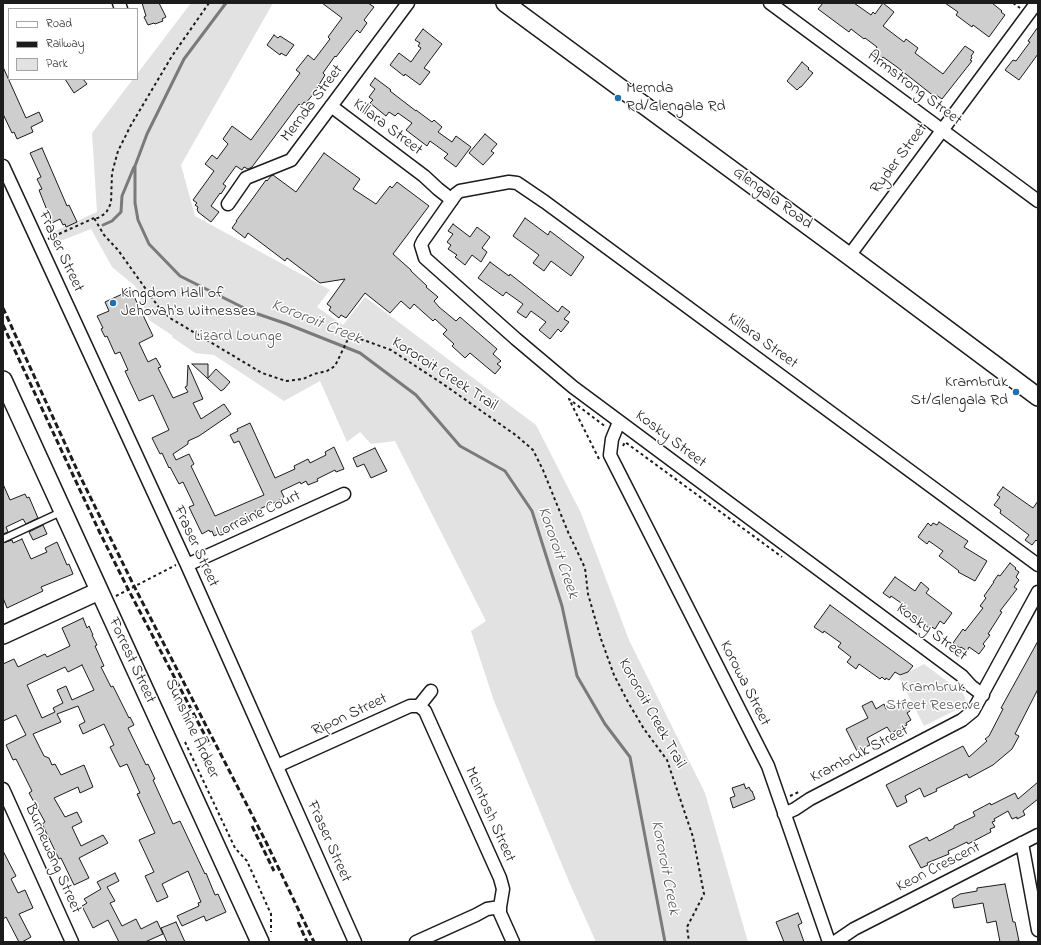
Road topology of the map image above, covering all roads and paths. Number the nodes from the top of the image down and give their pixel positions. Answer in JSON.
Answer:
{"nodes":[{"id":1,"x":209,"y":3,"type":"edge"},
{"id":2,"x":408,"y":3,"type":"edge"},
{"id":3,"x":505,"y":3,"type":"edge"},
{"id":4,"x":770,"y":3,"type":"edge"},
{"id":5,"x":1033,"y":7,"type":"edge"},
{"id":6,"x":331,"y":106,"type":"junction"},
{"id":7,"x":942,"y":130,"type":"junction"},
{"id":8,"x":3,"y":166,"type":"edge"},
{"id":9,"x":454,"y":197,"type":"junction"},
{"id":10,"x":1038,"y":201,"type":"edge"},
{"id":11,"x":228,"y":204,"type":"dead end"},
{"id":12,"x":94,"y":218,"type":"junction"},
{"id":13,"x":38,"y":244,"type":"junction"},
{"id":14,"x":849,"y":256,"type":"junction"},
{"id":15,"x":3,"y":380,"type":"edge"},
{"id":16,"x":1038,"y":397,"type":"edge"},
{"id":17,"x":621,"y":433,"type":"junction"},
{"id":18,"x":615,"y":450,"type":"junction"},
{"id":19,"x":601,"y":463,"type":"dead end"},
{"id":20,"x":344,"y":494,"type":"dead end"},
{"id":21,"x":63,"y":511,"type":"junction"},
{"id":22,"x":3,"y":539,"type":"edge"},
{"id":23,"x":785,"y":560,"type":"dead end"},
{"id":24,"x":186,"y":563,"type":"junction"},
{"id":25,"x":1038,"y":565,"type":"edge"},
{"id":26,"x":1038,"y":592,"type":"edge"},
{"id":27,"x":107,"y":594,"type":"junction"},
{"id":28,"x":3,"y":635,"type":"edge"},
{"id":29,"x":431,"y":691,"type":"dead end"},
{"id":30,"x":984,"y":692,"type":"junction"},
{"id":31,"x":419,"y":706,"type":"junction"},
{"id":32,"x":182,"y":736,"type":"dead end"},
{"id":33,"x":277,"y":766,"type":"junction"},
{"id":34,"x":3,"y":789,"type":"edge"},
{"id":35,"x":787,"y":790,"type":"dead end"},
{"id":36,"x":806,"y":794,"type":"junction"},
{"id":37,"x":783,"y":809,"type":"junction"},
{"id":38,"x":1038,"y":835,"type":"edge"},
{"id":39,"x":1022,"y":843,"type":"junction"},
{"id":40,"x":500,"y":910,"type":"junction"},
{"id":41,"x":1038,"y":929,"type":"edge"},
{"id":42,"x":266,"y":940,"type":"edge"},
{"id":43,"x":830,"y":940,"type":"edge"},
{"id":44,"x":72,"y":942,"type":"edge"},
{"id":45,"x":354,"y":942,"type":"edge"},
{"id":46,"x":416,"y":942,"type":"edge"},
{"id":47,"x":513,"y":942,"type":"edge"},
{"id":48,"x":689,"y":942,"type":"edge"}],
"edges":[{"from":1,"to":12,"type":"path"},
{"from":2,"to":6,"type":"street","name":"Mernda Street"},
{"from":3,"to":14,"type":"street","name":"Glengala Road"},
{"from":4,"to":7,"type":"street","name":"Armstrong Street"},
{"from":5,"to":7,"type":"street","name":"Ryder Street"},
{"from":6,"to":9,"type":"street","name":"Killara Street"},
{"from":6,"to":11,"type":"street","name":"Mernda Street"},
{"from":7,"to":10,"type":"street","name":"Armstrong Street"},
{"from":7,"to":14,"type":"street","name":"Ryder Street"},
{"from":8,"to":13,"type":"street","name":"Fraser Street"},
{"from":9,"to":17,"type":"street","name":"Kosky Street"},
{"from":9,"to":25,"type":"street","name":"Killara Street"},
{"from":12,"to":13,"type":"path"},
{"from":12,"to":48,"type":"path","name":"Kororoit Creek Trail"},
{"from":13,"to":24,"type":"street","name":"Fraser Street"},
{"from":14,"to":16,"type":"street","name":"Glengala Road"},
{"from":15,"to":21,"type":"street","name":"Forrest Street"},
{"from":17,"to":18,"type":"street"},
{"from":17,"to":18,"type":"path"},
{"from":17,"to":19,"type":"path"},
{"from":17,"to":23,"type":"path"},
{"from":17,"to":30,"type":"street","name":"Kosky Street"},
{"from":18,"to":37,"type":"street","name":"Korowa Street"},
{"from":20,"to":24,"type":"street","name":"Lorraine Court"},
{"from":21,"to":22,"type":"lane"},
{"from":21,"to":27,"type":"street","name":"Forrest Street"},
{"from":24,"to":27,"type":"path"},
{"from":24,"to":33,"type":"street","name":"Fraser Street"},
{"from":26,"to":30,"type":"street","name":"Krambruk Street"},
{"from":27,"to":28,"type":"street"},
{"from":27,"to":42,"type":"street","name":"Forrest Street"},
{"from":29,"to":31,"type":"street"},
{"from":30,"to":36,"type":"street","name":"Krambruk Street"},
{"from":31,"to":33,"type":"street","name":"Ripon Street"},
{"from":31,"to":40,"type":"street","name":"McIntosh Street"},
{"from":32,"to":42,"type":"path","name":"Sunshine Ardeer"},
{"from":33,"to":45,"type":"street","name":"Fraser Street"},
{"from":34,"to":44,"type":"street","name":"Burnewang Street"},
{"from":35,"to":36,"type":"path"},
{"from":36,"to":37,"type":"street","name":"Krambruk Street"},
{"from":37,"to":43,"type":"street","name":"Korowa Street"},
{"from":38,"to":39,"type":"street","name":"Keon Crescent"},
{"from":39,"to":41,"type":"street"},
{"from":39,"to":43,"type":"street","name":"Keon Crescent"},
{"from":40,"to":46,"type":"street"},
{"from":40,"to":47,"type":"street"}]}
